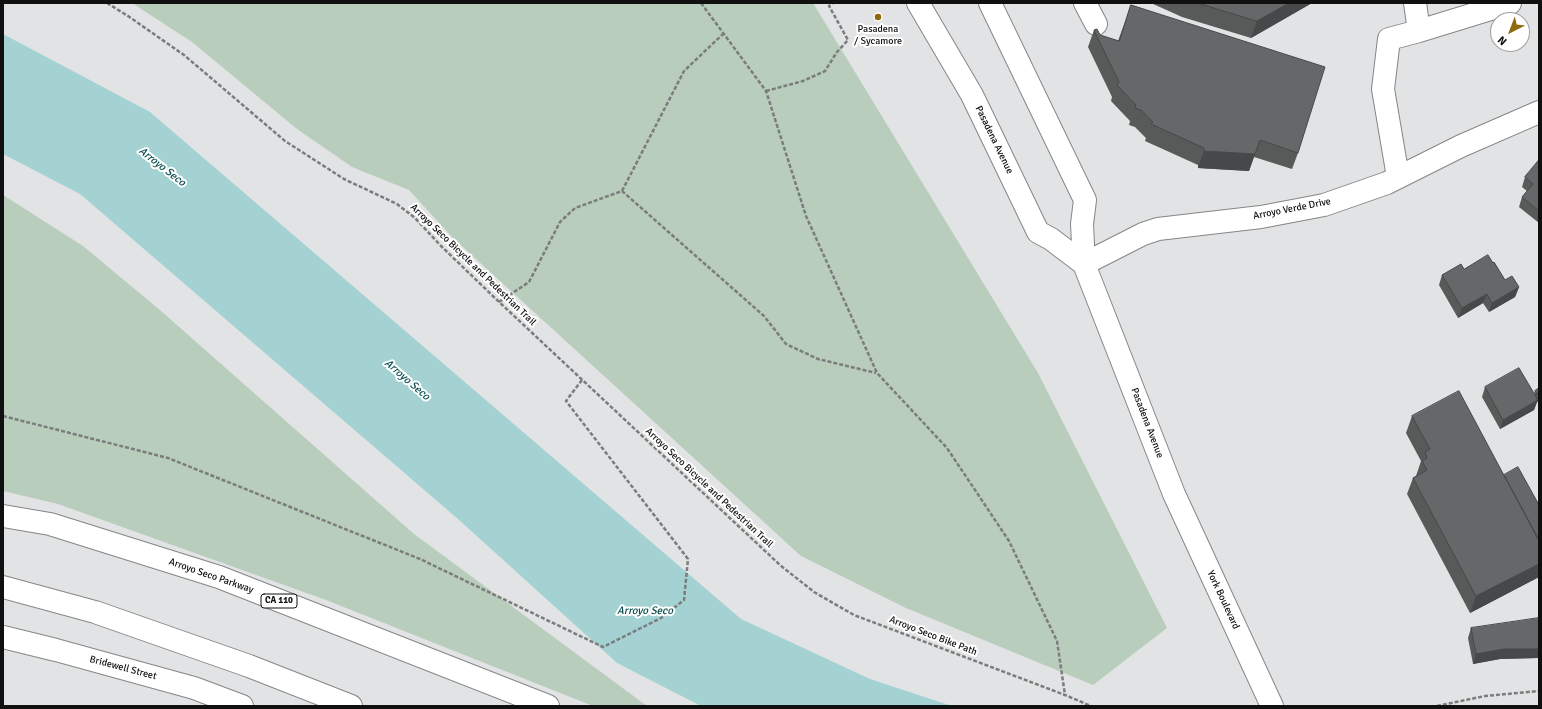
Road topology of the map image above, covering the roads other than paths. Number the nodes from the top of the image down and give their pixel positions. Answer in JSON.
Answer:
{"nodes":[{"id":1,"x":918,"y":3,"type":"edge"},
{"id":2,"x":990,"y":3,"type":"edge"},
{"id":3,"x":1085,"y":3,"type":"edge"},
{"id":4,"x":1415,"y":3,"type":"edge"},
{"id":5,"x":1510,"y":3,"type":"edge"},
{"id":6,"x":1096,"y":24,"type":"dead end"},
{"id":7,"x":1419,"y":31,"type":"junction"},
{"id":8,"x":1539,"y":112,"type":"edge"},
{"id":9,"x":1398,"y":177,"type":"junction"},
{"id":10,"x":1084,"y":264,"type":"junction"},
{"id":11,"x":1174,"y":494,"type":"joint"},
{"id":12,"x":3,"y":516,"type":"edge"},
{"id":13,"x":3,"y":587,"type":"edge"},
{"id":14,"x":3,"y":637,"type":"edge"},
{"id":15,"x":242,"y":706,"type":"edge"},
{"id":16,"x":351,"y":706,"type":"edge"},
{"id":17,"x":548,"y":706,"type":"edge"},
{"id":18,"x":1272,"y":706,"type":"edge"}],
"edges":[{"from":1,"to":10,"type":"main road","name":"Pasadena Avenue"},
{"from":2,"to":10,"type":"main road","name":"Pasadena Avenue"},
{"from":3,"to":6,"type":"main road"},
{"from":4,"to":7,"type":"main road"},
{"from":5,"to":7,"type":"main road"},
{"from":7,"to":9,"type":"main road"},
{"from":8,"to":9,"type":"main road","name":"Arroyo Verde Drive"},
{"from":9,"to":10,"type":"main road","name":"Arroyo Verde Drive"},
{"from":10,"to":11,"type":"main road","name":"Pasadena Avenue"},
{"from":11,"to":18,"type":"main road","name":"York Boulevard"},
{"from":12,"to":17,"type":"main road","name":"Arroyo Seco Parkway","number":"CA 110"},
{"from":13,"to":16,"type":"main road"},
{"from":14,"to":15,"type":"main road","name":"Bridewell Street"}]}
